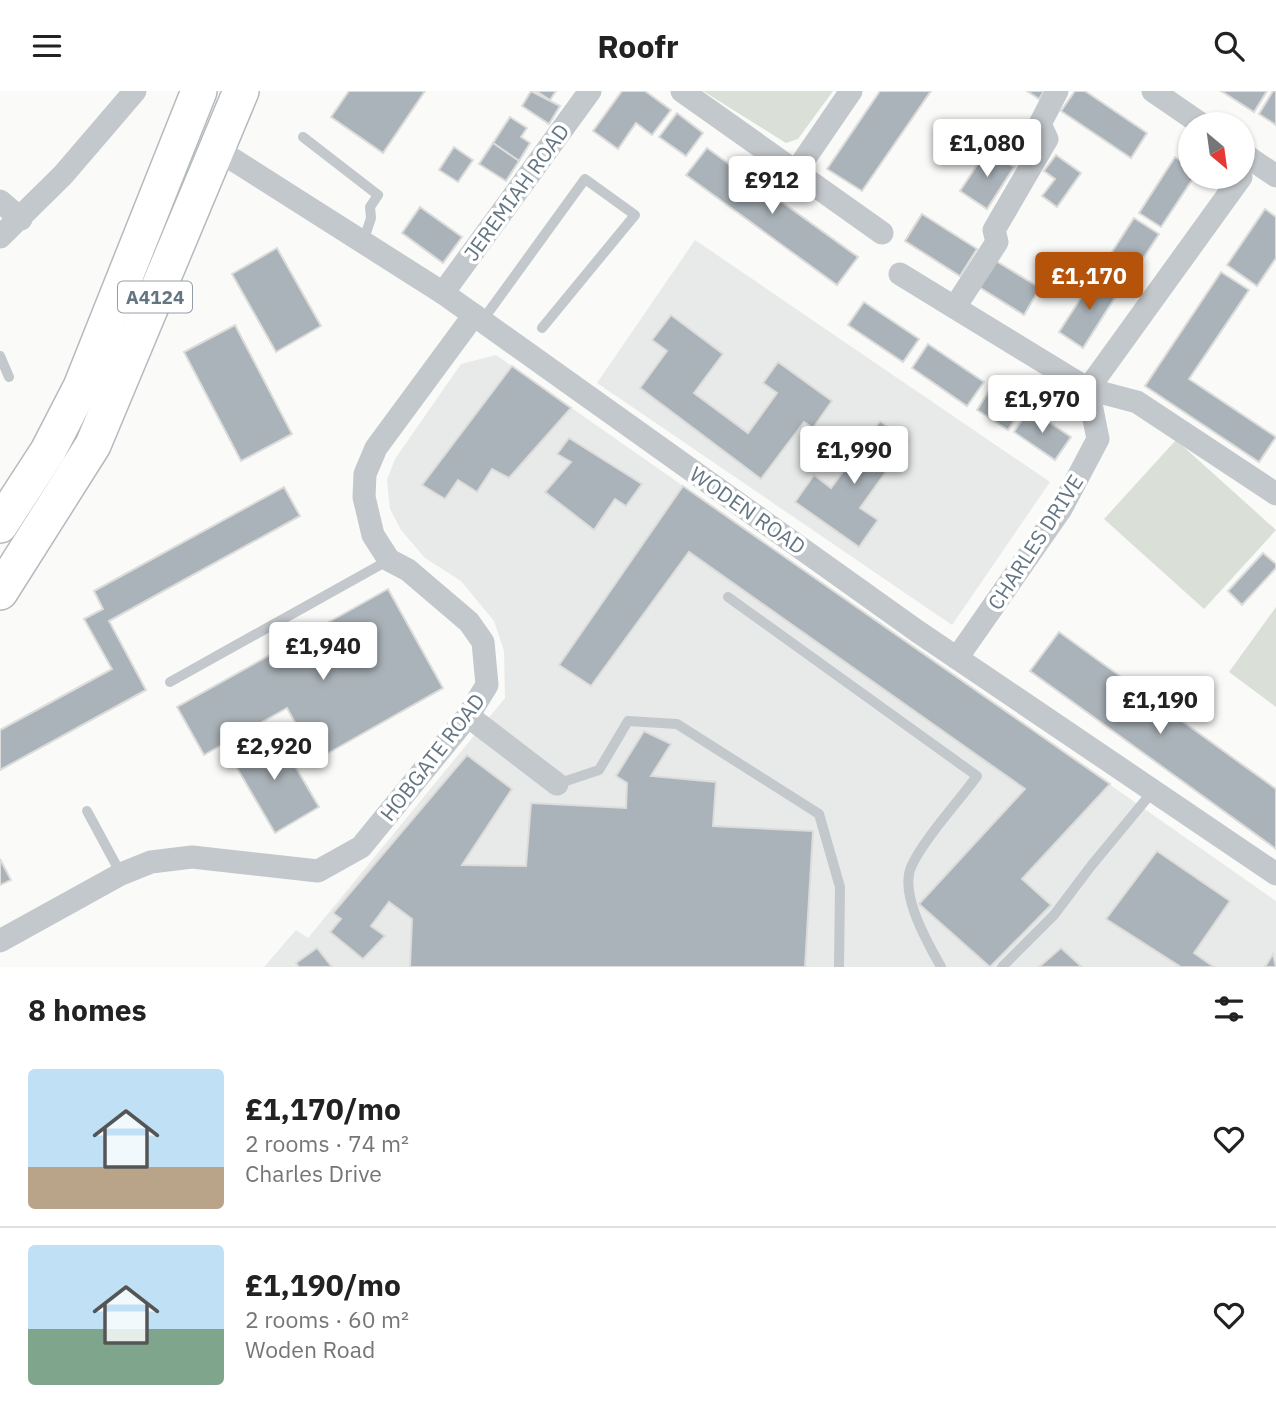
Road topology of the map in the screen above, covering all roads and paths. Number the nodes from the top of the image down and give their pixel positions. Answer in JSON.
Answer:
{"nodes":[{"id":1,"x":135,"y":91,"type":"edge"},
{"id":2,"x":199,"y":91,"type":"edge"},
{"id":3,"x":241,"y":91,"type":"edge"},
{"id":4,"x":590,"y":91,"type":"edge"},
{"id":5,"x":682,"y":91,"type":"edge"},
{"id":6,"x":851,"y":91,"type":"edge"},
{"id":7,"x":1057,"y":91,"type":"edge"},
{"id":8,"x":1153,"y":91,"type":"edge"},
{"id":9,"x":1184,"y":112,"type":"edge"},
{"id":10,"x":184,"y":123,"type":"junction"},
{"id":11,"x":303,"y":137,"type":"dead end"},
{"id":12,"x":218,"y":150,"type":"junction"},
{"id":13,"x":1255,"y":169,"type":"edge"},
{"id":14,"x":797,"y":170,"type":"junction"},
{"id":15,"x":1276,"y":176,"type":"edge"},
{"id":16,"x":1229,"y":189,"type":"edge"},
{"id":17,"x":0,"y":201,"type":"edge"},
{"id":18,"x":21,"y":219,"type":"junction"},
{"id":19,"x":882,"y":233,"type":"dead end"},
{"id":20,"x":0,"y":237,"type":"edge"},
{"id":21,"x":363,"y":242,"type":"junction"},
{"id":22,"x":900,"y":274,"type":"dead end"},
{"id":23,"x":443,"y":293,"type":"junction"},
{"id":24,"x":955,"y":307,"type":"junction"},
{"id":25,"x":478,"y":318,"type":"junction"},
{"id":26,"x":542,"y":328,"type":"dead end"},
{"id":27,"x":0,"y":356,"type":"edge"},
{"id":28,"x":9,"y":377,"type":"dead end"},
{"id":29,"x":1088,"y":389,"type":"junction"},
{"id":30,"x":1276,"y":494,"type":"edge"},
{"id":31,"x":0,"y":525,"type":"edge"},
{"id":32,"x":390,"y":560,"type":"junction"},
{"id":33,"x":0,"y":592,"type":"edge"},
{"id":34,"x":728,"y":597,"type":"dead end"},
{"id":35,"x":957,"y":658,"type":"junction"},
{"id":36,"x":170,"y":682,"type":"dead end"},
{"id":37,"x":468,"y":716,"type":"junction"},
{"id":38,"x":557,"y":784,"type":"joint"},
{"id":39,"x":1153,"y":791,"type":"junction"},
{"id":40,"x":87,"y":811,"type":"dead end"},
{"id":41,"x":121,"y":874,"type":"junction"},
{"id":42,"x":1276,"y":874,"type":"edge"},
{"id":43,"x":0,"y":941,"type":"edge"},
{"id":44,"x":839,"y":967,"type":"edge"},
{"id":45,"x":941,"y":967,"type":"edge"},
{"id":46,"x":1002,"y":967,"type":"edge"}],
"edges":[{"from":1,"to":18,"type":"street"},
{"from":2,"to":10,"type":"main road","number":"A4124"},
{"from":3,"to":12,"type":"main road","number":"A4124"},
{"from":4,"to":23,"type":"street","name":"JEREMIAH ROAD"},
{"from":5,"to":14,"type":"street"},
{"from":6,"to":14,"type":"street"},
{"from":7,"to":24,"type":"street"},
{"from":8,"to":9,"type":"street"},
{"from":10,"to":12,"type":"main road"},
{"from":10,"to":31,"type":"main road","number":"A4124"},
{"from":11,"to":21,"type":"lane"},
{"from":12,"to":21,"type":"street","name":"WODEN ROAD"},
{"from":12,"to":33,"type":"main road","number":"A4124"},
{"from":13,"to":15,"type":"street"},
{"from":14,"to":19,"type":"street"},
{"from":16,"to":29,"type":"street"},
{"from":17,"to":18,"type":"street"},
{"from":18,"to":20,"type":"street"},
{"from":21,"to":23,"type":"street","name":"WODEN ROAD"},
{"from":22,"to":24,"type":"street"},
{"from":23,"to":25,"type":"street","name":"WODEN ROAD"},
{"from":24,"to":29,"type":"street"},
{"from":25,"to":26,"type":"lane"},
{"from":25,"to":32,"type":"street","name":"HOBGATE ROAD"},
{"from":25,"to":35,"type":"street","name":"WODEN ROAD"},
{"from":27,"to":28,"type":"lane"},
{"from":29,"to":30,"type":"street"},
{"from":29,"to":35,"type":"street","name":"CHARLES DRIVE"},
{"from":32,"to":36,"type":"lane"},
{"from":32,"to":37,"type":"street","name":"HOBGATE ROAD"},
{"from":34,"to":45,"type":"lane"},
{"from":35,"to":39,"type":"street","name":"WODEN ROAD"},
{"from":37,"to":38,"type":"street"},
{"from":37,"to":41,"type":"street","name":"HOBGATE ROAD"},
{"from":38,"to":44,"type":"lane"},
{"from":39,"to":42,"type":"street","name":"WODEN ROAD"},
{"from":39,"to":46,"type":"lane"},
{"from":40,"to":41,"type":"lane"},
{"from":41,"to":43,"type":"street","name":"HOBGATE ROAD"}]}
